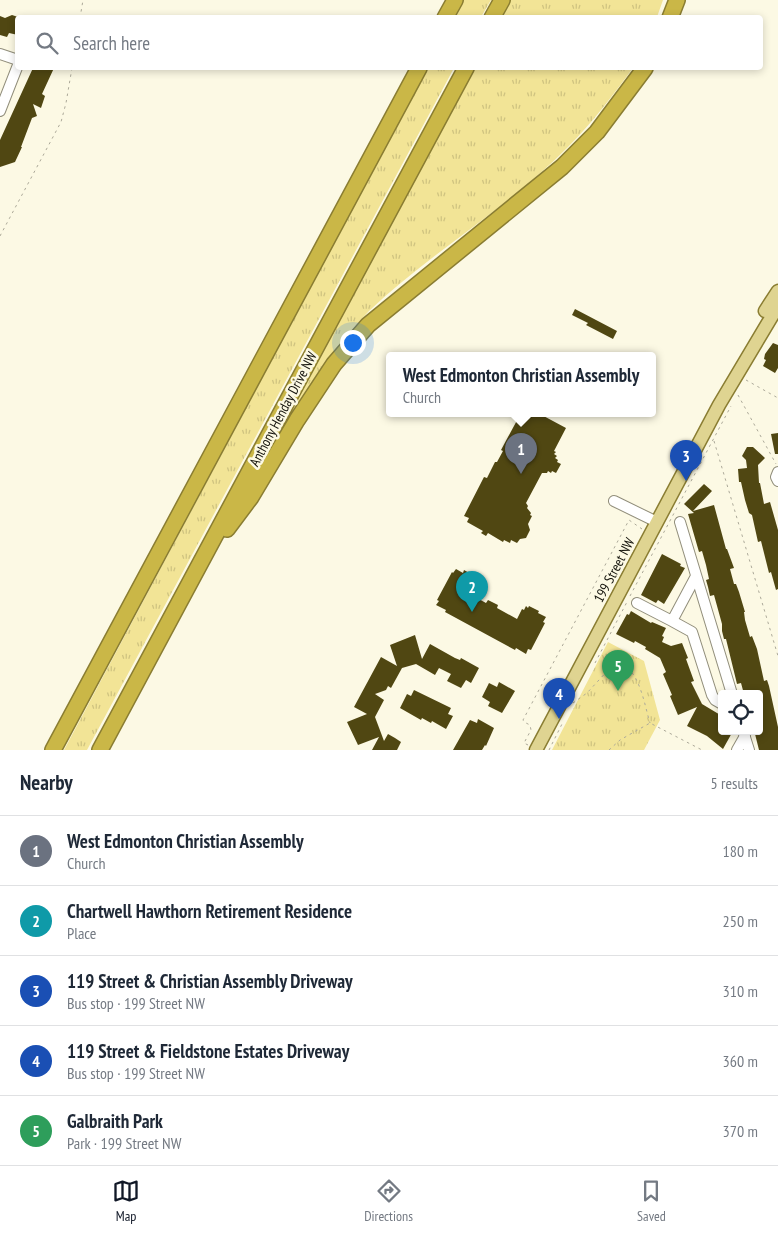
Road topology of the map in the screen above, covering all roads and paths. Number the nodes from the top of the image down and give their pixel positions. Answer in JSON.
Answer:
{"nodes":[{"id":1,"x":83,"y":0,"type":"edge"},
{"id":2,"x":502,"y":0,"type":"edge"},
{"id":3,"x":677,"y":0,"type":"edge"},
{"id":4,"x":80,"y":15,"type":"edge"},
{"id":5,"x":494,"y":15,"type":"edge"},
{"id":6,"x":671,"y":15,"type":"edge"},
{"id":7,"x":0,"y":54,"type":"edge"},
{"id":8,"x":15,"y":59,"type":"edge"},
{"id":9,"x":16,"y":70,"type":"edge"},
{"id":10,"x":72,"y":70,"type":"edge"},
{"id":11,"x":417,"y":70,"type":"edge"},
{"id":12,"x":465,"y":70,"type":"edge"},
{"id":13,"x":644,"y":70,"type":"edge"},
{"id":14,"x":0,"y":111,"type":"edge"},
{"id":15,"x":0,"y":236,"type":"edge"},
{"id":16,"x":778,"y":291,"type":"edge"},
{"id":17,"x":778,"y":306,"type":"edge"},
{"id":18,"x":746,"y":380,"type":"dead end"},
{"id":19,"x":778,"y":398,"type":"edge"},
{"id":20,"x":719,"y":405,"type":"junction"},
{"id":21,"x":714,"y":440,"type":"junction"},
{"id":22,"x":778,"y":467,"type":"edge"},
{"id":23,"x":778,"y":472,"type":"edge"},
{"id":24,"x":778,"y":481,"type":"edge"},
{"id":25,"x":614,"y":501,"type":"dead end"},
{"id":26,"x":657,"y":522,"type":"junction"},
{"id":27,"x":680,"y":522,"type":"dead end"},
{"id":28,"x":656,"y":537,"type":"junction"},
{"id":29,"x":196,"y":570,"type":"junction"},
{"id":30,"x":696,"y":576,"type":"junction"},
{"id":31,"x":637,"y":603,"type":"dead end"},
{"id":32,"x":672,"y":621,"type":"junction"},
{"id":33,"x":778,"y":656,"type":"edge"},
{"id":34,"x":595,"y":662,"type":"dead end"},
{"id":35,"x":731,"y":690,"type":"edge"},
{"id":36,"x":577,"y":695,"type":"dead end"},
{"id":37,"x":718,"y":701,"type":"edge"},
{"id":38,"x":565,"y":719,"type":"dead end"},
{"id":39,"x":650,"y":723,"type":"junction"},
{"id":40,"x":531,"y":730,"type":"dead end"},
{"id":41,"x":744,"y":735,"type":"edge"},
{"id":42,"x":744,"y":735,"type":"edge"},
{"id":43,"x":53,"y":750,"type":"edge"},
{"id":44,"x":100,"y":750,"type":"edge"},
{"id":45,"x":536,"y":750,"type":"edge"},
{"id":46,"x":549,"y":750,"type":"edge"},
{"id":47,"x":609,"y":750,"type":"edge"},
{"id":48,"x":702,"y":750,"type":"edge"},
{"id":49,"x":738,"y":750,"type":"edge"},
{"id":50,"x":749,"y":750,"type":"edge"}],
"edges":[{"from":1,"to":4,"type":"path"},
{"from":2,"to":5,"type":"highway"},
{"from":3,"to":6,"type":"highway"},
{"from":7,"to":8,"type":"street"},
{"from":9,"to":14,"type":"street"},
{"from":10,"to":15,"type":"path"},
{"from":11,"to":43,"type":"highway"},
{"from":12,"to":29,"type":"highway","name":"Anthony Henday Drive NW"},
{"from":13,"to":29,"type":"highway"},
{"from":16,"to":20,"type":"main road","name":"199 Street NW"},
{"from":17,"to":20,"type":"main road","name":"199 Street NW"},
{"from":18,"to":19,"type":"path"},
{"from":20,"to":26,"type":"main road","name":"199 Street NW"},
{"from":21,"to":22,"type":"path"},
{"from":21,"to":28,"type":"path"},
{"from":21,"to":33,"type":"path"},
{"from":23,"to":24,"type":"street"},
{"from":25,"to":26,"type":"street"},
{"from":26,"to":28,"type":"main road","name":"199 Street NW"},
{"from":27,"to":30,"type":"street"},
{"from":28,"to":34,"type":"path"},
{"from":28,"to":40,"type":"path"},
{"from":28,"to":45,"type":"main road","name":"199 Street NW"},
{"from":29,"to":44,"type":"highway","name":"Anthony Henday Drive NW"},
{"from":30,"to":32,"type":"street"},
{"from":30,"to":35,"type":"street"},
{"from":31,"to":32,"type":"street"},
{"from":32,"to":37,"type":"street"},
{"from":36,"to":39,"type":"path"},
{"from":38,"to":46,"type":"path"},
{"from":39,"to":47,"type":"path"},
{"from":39,"to":48,"type":"path"},
{"from":41,"to":49,"type":"street"},
{"from":42,"to":50,"type":"street"}]}
